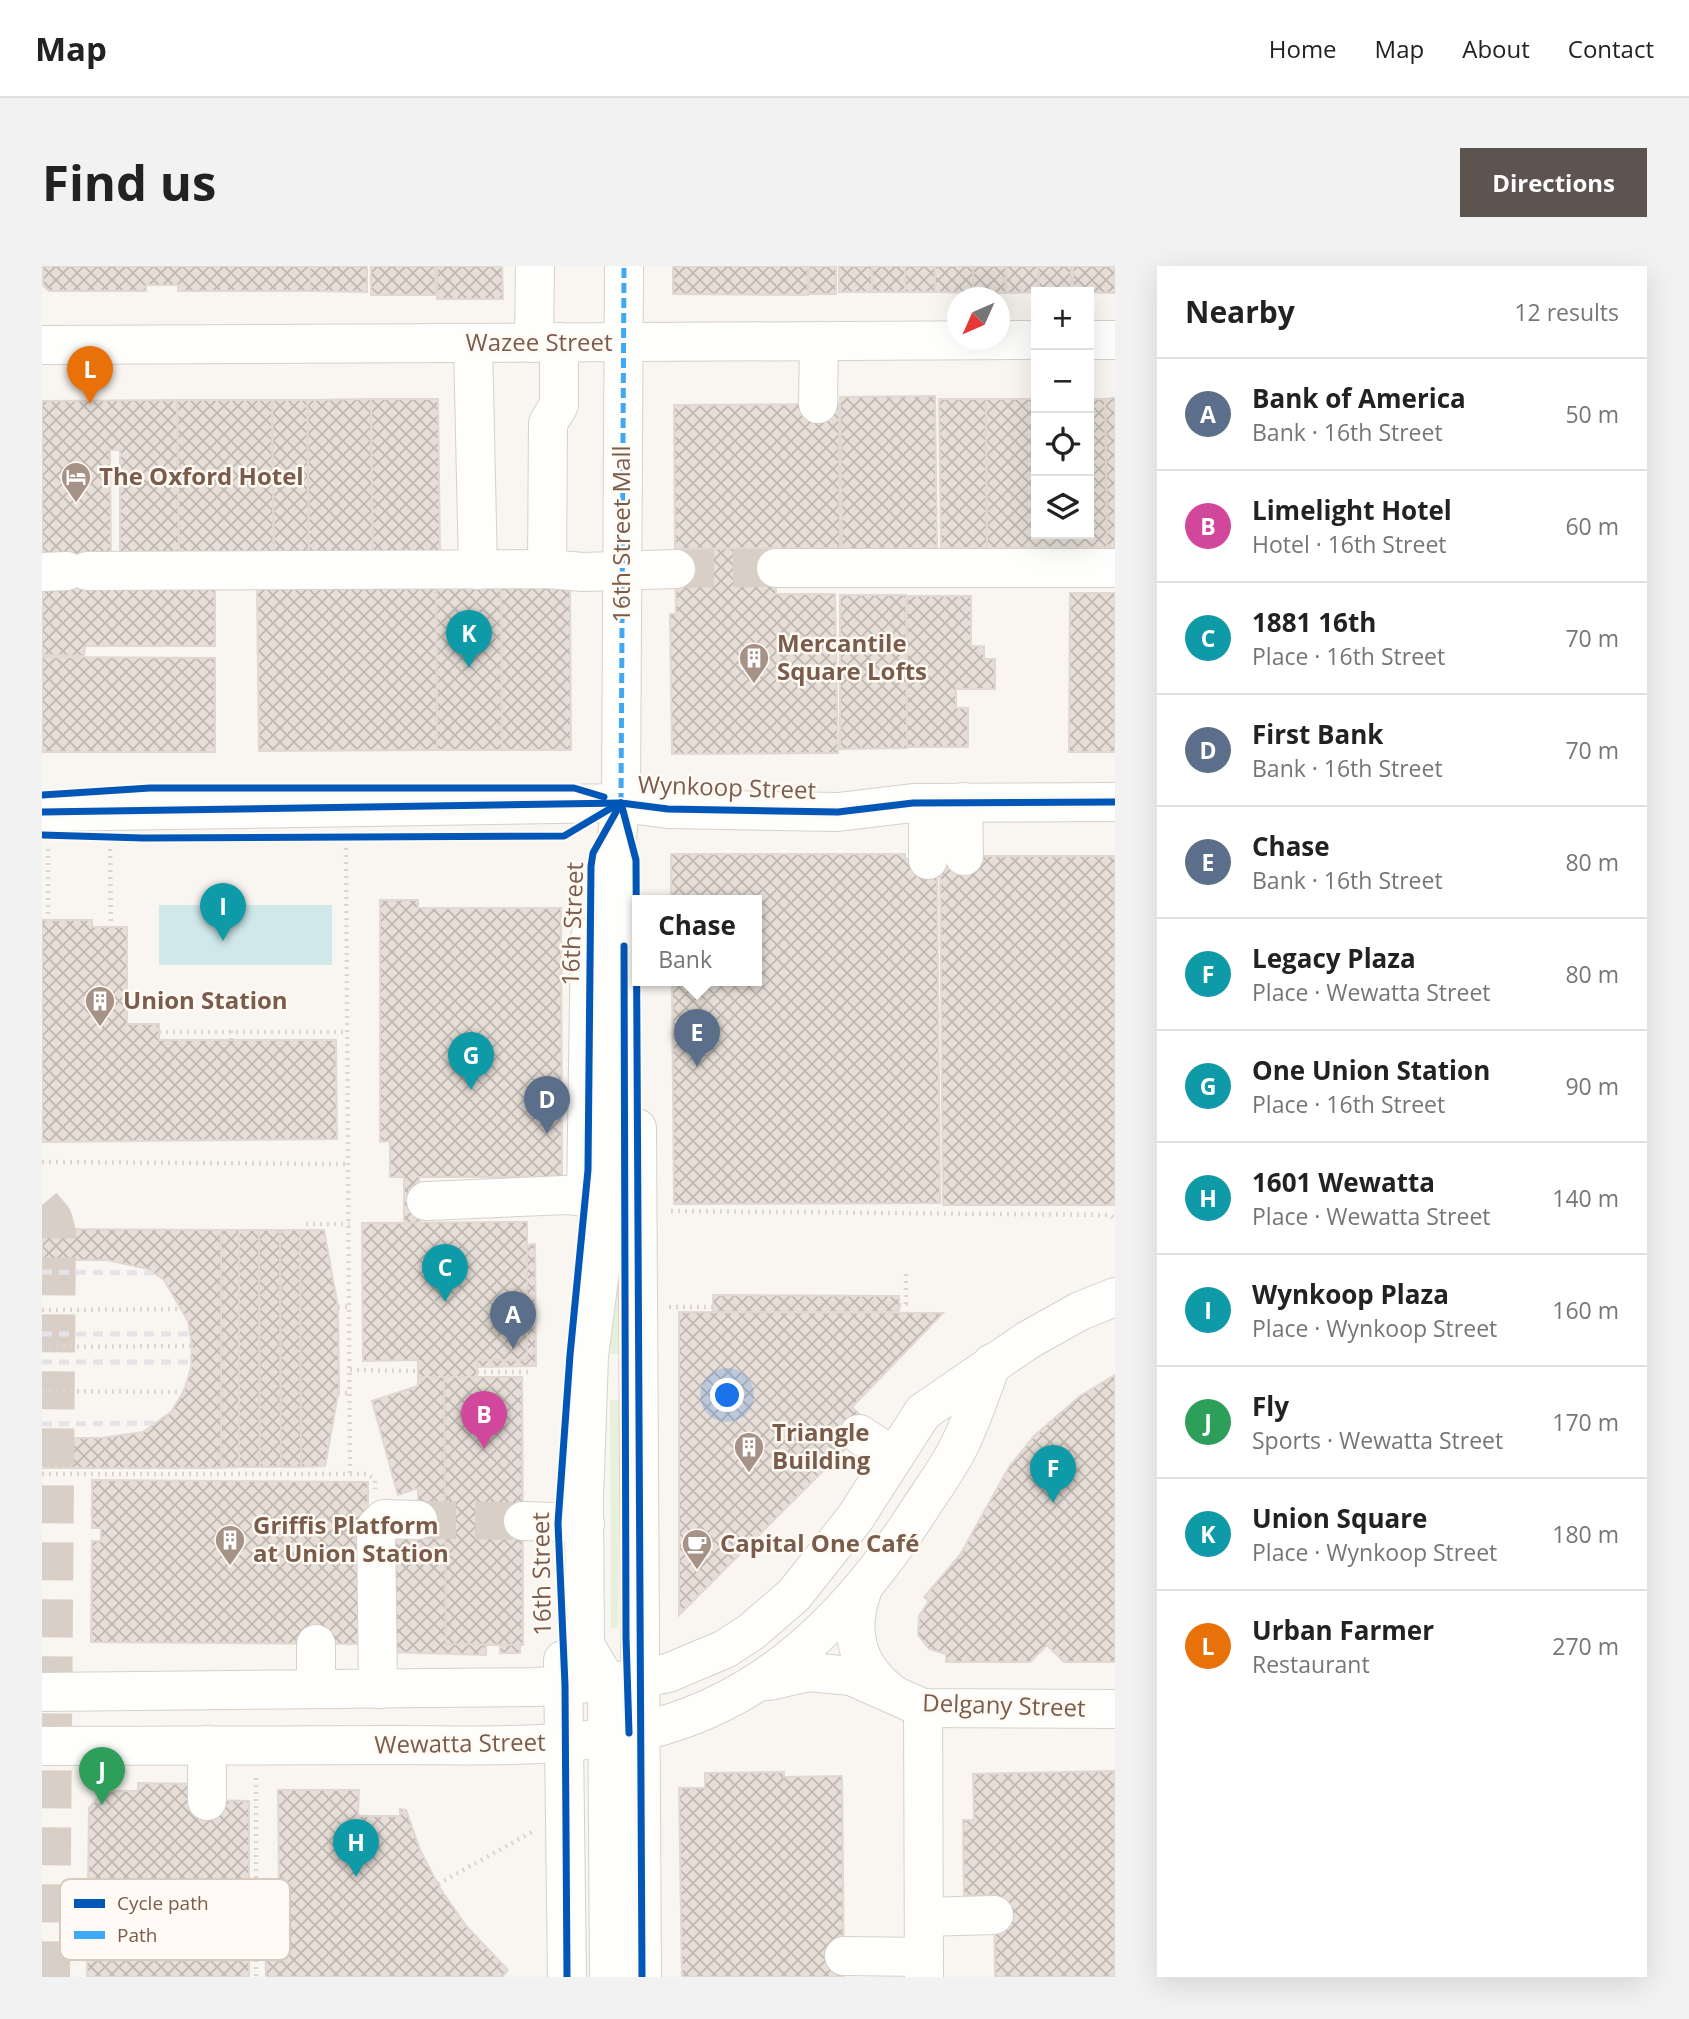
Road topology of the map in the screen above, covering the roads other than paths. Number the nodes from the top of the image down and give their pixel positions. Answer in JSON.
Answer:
{"nodes":[{"id":1,"x":535,"y":266,"type":"edge"},
{"id":2,"x":624,"y":266,"type":"edge"},
{"id":3,"x":1031,"y":340,"type":"edge"},
{"id":4,"x":1094,"y":340,"type":"edge"},
{"id":5,"x":1115,"y":340,"type":"edge"},
{"id":6,"x":819,"y":341,"type":"junction"},
{"id":7,"x":623,"y":342,"type":"junction"},
{"id":8,"x":473,"y":343,"type":"junction"},
{"id":9,"x":546,"y":343,"type":"junction"},
{"id":10,"x":42,"y":345,"type":"edge"},
{"id":11,"x":818,"y":404,"type":"dead end"},
{"id":12,"x":776,"y":568,"type":"tunnel mouth"},
{"id":13,"x":1115,"y":568,"type":"edge"},
{"id":14,"x":547,"y":569,"type":"junction"},
{"id":15,"x":622,"y":569,"type":"junction"},
{"id":16,"x":676,"y":569,"type":"tunnel mouth"},
{"id":17,"x":478,"y":570,"type":"junction"},
{"id":18,"x":66,"y":571,"type":"edge"},
{"id":19,"x":1115,"y":802,"type":"edge"},
{"id":20,"x":621,"y":803,"type":"junction"},
{"id":21,"x":935,"y":803,"type":"junction"},
{"id":22,"x":42,"y":812,"type":"edge"},
{"id":23,"x":636,"y":895,"type":"edge"},
{"id":24,"x":634,"y":986,"type":"edge"},
{"id":25,"x":597,"y":1198,"type":"junction"},
{"id":26,"x":426,"y":1200,"type":"dead end"},
{"id":27,"x":1115,"y":1297,"type":"edge"},
{"id":28,"x":992,"y":1363,"type":"junction"},
{"id":29,"x":859,"y":1434,"type":"dead end"},
{"id":30,"x":894,"y":1457,"type":"junction"},
{"id":31,"x":418,"y":1520,"type":"tunnel mouth"},
{"id":32,"x":555,"y":1522,"type":"junction"},
{"id":33,"x":864,"y":1587,"type":"junction"},
{"id":34,"x":316,"y":1643,"type":"dead end"},
{"id":35,"x":625,"y":1680,"type":"junction"},
{"id":36,"x":565,"y":1685,"type":"junction"},
{"id":37,"x":316,"y":1689,"type":"junction"},
{"id":38,"x":378,"y":1689,"type":"junction"},
{"id":39,"x":749,"y":1689,"type":"junction"},
{"id":40,"x":42,"y":1692,"type":"edge"},
{"id":41,"x":908,"y":1701,"type":"junction"},
{"id":42,"x":1115,"y":1709,"type":"edge"},
{"id":43,"x":624,"y":1734,"type":"junction"},
{"id":44,"x":566,"y":1742,"type":"junction"},
{"id":45,"x":207,"y":1745,"type":"junction"},
{"id":46,"x":42,"y":1746,"type":"edge"},
{"id":47,"x":207,"y":1801,"type":"dead end"},
{"id":48,"x":994,"y":1915,"type":"dead end"},
{"id":49,"x":924,"y":1917,"type":"junction"},
{"id":50,"x":844,"y":1956,"type":"dead end"},
{"id":51,"x":924,"y":1967,"type":"edge"},
{"id":52,"x":567,"y":1977,"type":"edge"},
{"id":53,"x":609,"y":1977,"type":"edge"},
{"id":54,"x":642,"y":1977,"type":"edge"}],
"edges":[{"from":1,"to":9,"type":"street"},
{"from":2,"to":7,"type":"street","name":"16th Street Mall"},
{"from":3,"to":6,"type":"street","name":"Wazee Street"},
{"from":4,"to":5,"type":"street"},
{"from":6,"to":7,"type":"street","name":"Wazee Street"},
{"from":6,"to":11,"type":"street"},
{"from":7,"to":9,"type":"street","name":"Wazee Street"},
{"from":7,"to":15,"type":"street","name":"16th Street Mall"},
{"from":8,"to":9,"type":"street","name":"Wazee Street"},
{"from":8,"to":10,"type":"street","name":"Wazee Street"},
{"from":8,"to":17,"type":"street"},
{"from":9,"to":14,"type":"street"},
{"from":12,"to":13,"type":"street"},
{"from":14,"to":15,"type":"street"},
{"from":14,"to":17,"type":"street"},
{"from":15,"to":16,"type":"street"},
{"from":15,"to":20,"type":"street","name":"16th Street Mall"},
{"from":17,"to":18,"type":"street"},
{"from":19,"to":21,"type":"street","name":"Wynkoop Street"},
{"from":20,"to":21,"type":"street","name":"Wynkoop Street"},
{"from":20,"to":22,"type":"street","name":"Wynkoop Street"},
{"from":20,"to":23,"type":"street"},
{"from":20,"to":25,"type":"street","name":"16th Street"},
{"from":20,"to":25,"type":"street","name":"16th Street"},
{"from":21,"to":21,"type":"street"},
{"from":24,"to":35,"type":"street"},
{"from":25,"to":26,"type":"street"},
{"from":25,"to":32,"type":"street","name":"16th Street"},
{"from":27,"to":28,"type":"street"},
{"from":28,"to":30,"type":"street"},
{"from":28,"to":33,"type":"street","name":"Wewatta Street"},
{"from":29,"to":30,"type":"street"},
{"from":30,"to":35,"type":"street"},
{"from":31,"to":38,"type":"street"},
{"from":32,"to":35,"type":"street","name":"16th Street"},
{"from":32,"to":36,"type":"street","name":"16th Street"},
{"from":33,"to":39,"type":"street","name":"Wewatta Street"},
{"from":33,"to":41,"type":"street","name":"Delgany Street"},
{"from":34,"to":37,"type":"street"},
{"from":35,"to":36,"type":"street"},
{"from":35,"to":43,"type":"street"},
{"from":36,"to":38,"type":"street"},
{"from":36,"to":44,"type":"street","name":"16th Street"},
{"from":37,"to":38,"type":"street"},
{"from":37,"to":40,"type":"street"},
{"from":39,"to":41,"type":"street","name":"Delgany Street"},
{"from":39,"to":43,"type":"street","name":"Wewatta Street"},
{"from":41,"to":42,"type":"street","name":"Delgany Street"},
{"from":41,"to":49,"type":"street"},
{"from":43,"to":44,"type":"street","name":"Wewatta Street"},
{"from":43,"to":53,"type":"street"},
{"from":43,"to":54,"type":"street"},
{"from":44,"to":45,"type":"street","name":"Wewatta Street"},
{"from":44,"to":52,"type":"street","name":"16th Street"},
{"from":45,"to":46,"type":"street","name":"Wewatta Street"},
{"from":45,"to":47,"type":"street"},
{"from":48,"to":49,"type":"street"},
{"from":49,"to":51,"type":"street"},
{"from":50,"to":51,"type":"street"}]}
